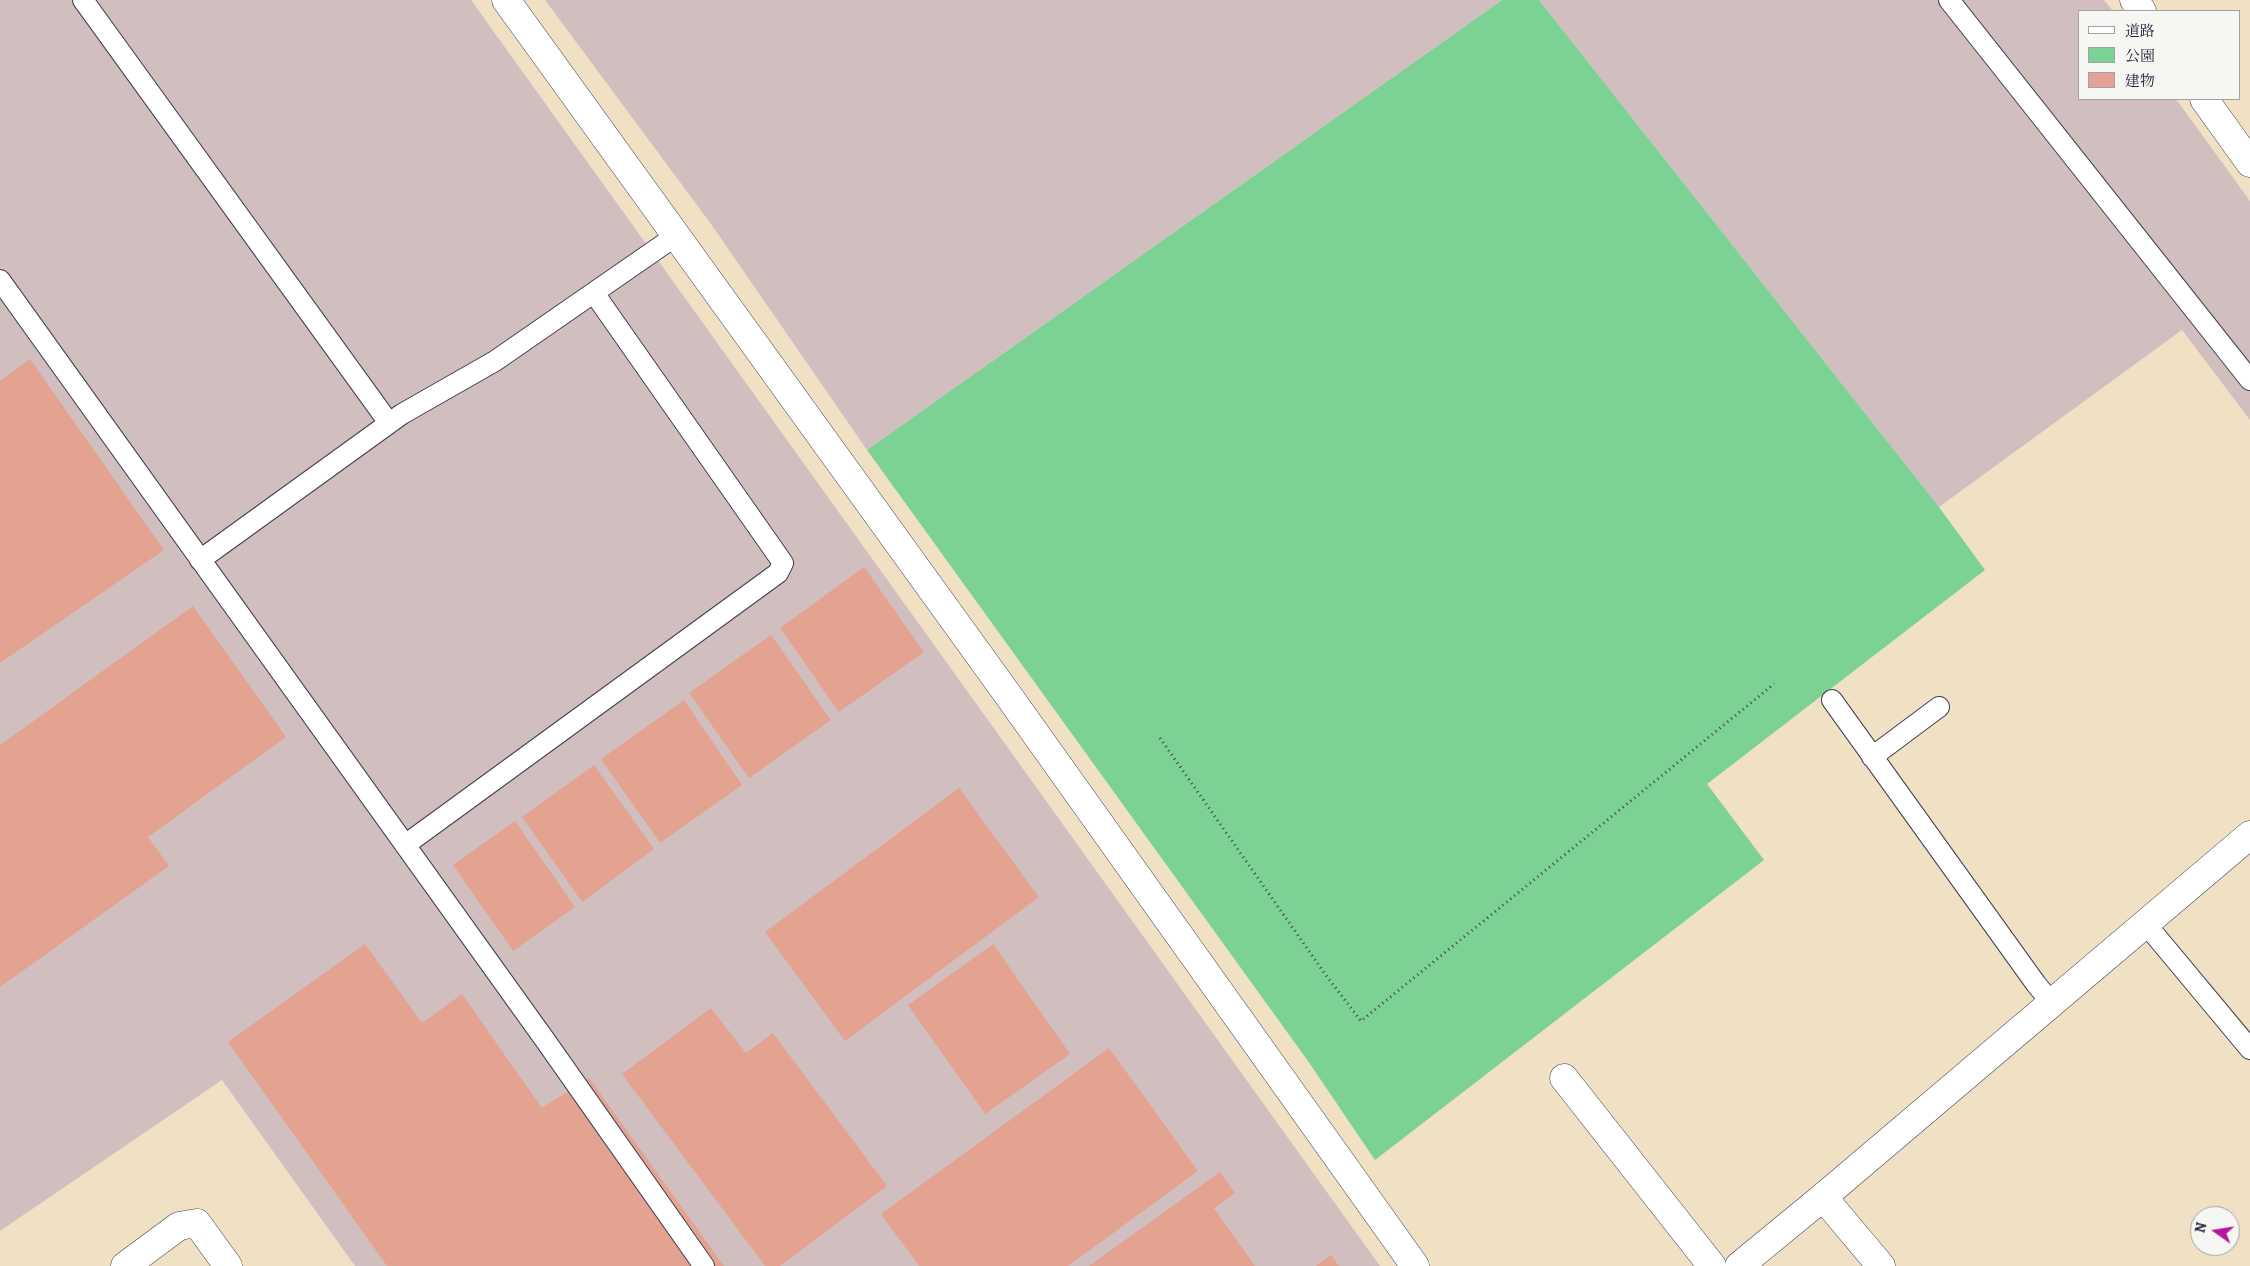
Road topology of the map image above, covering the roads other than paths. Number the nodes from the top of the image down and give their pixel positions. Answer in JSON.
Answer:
{"nodes":[{"id":1,"x":82,"y":0,"type":"edge"},
{"id":2,"x":506,"y":0,"type":"edge"},
{"id":3,"x":1949,"y":0,"type":"edge"},
{"id":4,"x":2205,"y":100,"type":"edge"},
{"id":5,"x":2250,"y":163,"type":"edge"},
{"id":6,"x":677,"y":236,"type":"junction"},
{"id":7,"x":0,"y":280,"type":"edge"},
{"id":8,"x":594,"y":293,"type":"junction"},
{"id":9,"x":2250,"y":380,"type":"edge"},
{"id":10,"x":389,"y":423,"type":"junction"},
{"id":11,"x":200,"y":560,"type":"junction"},
{"id":12,"x":1832,"y":700,"type":"dead end"},
{"id":13,"x":1939,"y":708,"type":"dead end"},
{"id":14,"x":1872,"y":756,"type":"junction"},
{"id":15,"x":2250,"y":835,"type":"edge"},
{"id":16,"x":405,"y":846,"type":"junction"},
{"id":17,"x":2146,"y":922,"type":"junction"},
{"id":18,"x":2051,"y":1002,"type":"junction"},
{"id":19,"x":2250,"y":1049,"type":"edge"},
{"id":20,"x":1564,"y":1078,"type":"dead end"},
{"id":21,"x":1823,"y":1197,"type":"junction"},
{"id":22,"x":125,"y":1266,"type":"edge"},
{"id":23,"x":228,"y":1266,"type":"edge"},
{"id":24,"x":704,"y":1266,"type":"edge"},
{"id":25,"x":1415,"y":1266,"type":"edge"},
{"id":26,"x":1712,"y":1266,"type":"edge"},
{"id":27,"x":1739,"y":1266,"type":"edge"},
{"id":28,"x":1881,"y":1266,"type":"edge"}],
"edges":[{"from":1,"to":10,"type":"lane"},
{"from":2,"to":6,"type":"street"},
{"from":3,"to":9,"type":"lane"},
{"from":4,"to":5,"type":"street"},
{"from":6,"to":8,"type":"lane"},
{"from":6,"to":25,"type":"street"},
{"from":7,"to":11,"type":"lane"},
{"from":8,"to":10,"type":"lane"},
{"from":8,"to":16,"type":"lane"},
{"from":10,"to":11,"type":"lane"},
{"from":11,"to":16,"type":"lane"},
{"from":12,"to":14,"type":"lane"},
{"from":13,"to":14,"type":"lane"},
{"from":14,"to":18,"type":"lane"},
{"from":15,"to":17,"type":"street"},
{"from":16,"to":24,"type":"lane"},
{"from":17,"to":18,"type":"street"},
{"from":17,"to":19,"type":"lane"},
{"from":18,"to":21,"type":"street"},
{"from":20,"to":26,"type":"street"},
{"from":21,"to":27,"type":"street"},
{"from":21,"to":28,"type":"street"},
{"from":22,"to":23,"type":"street"}]}
